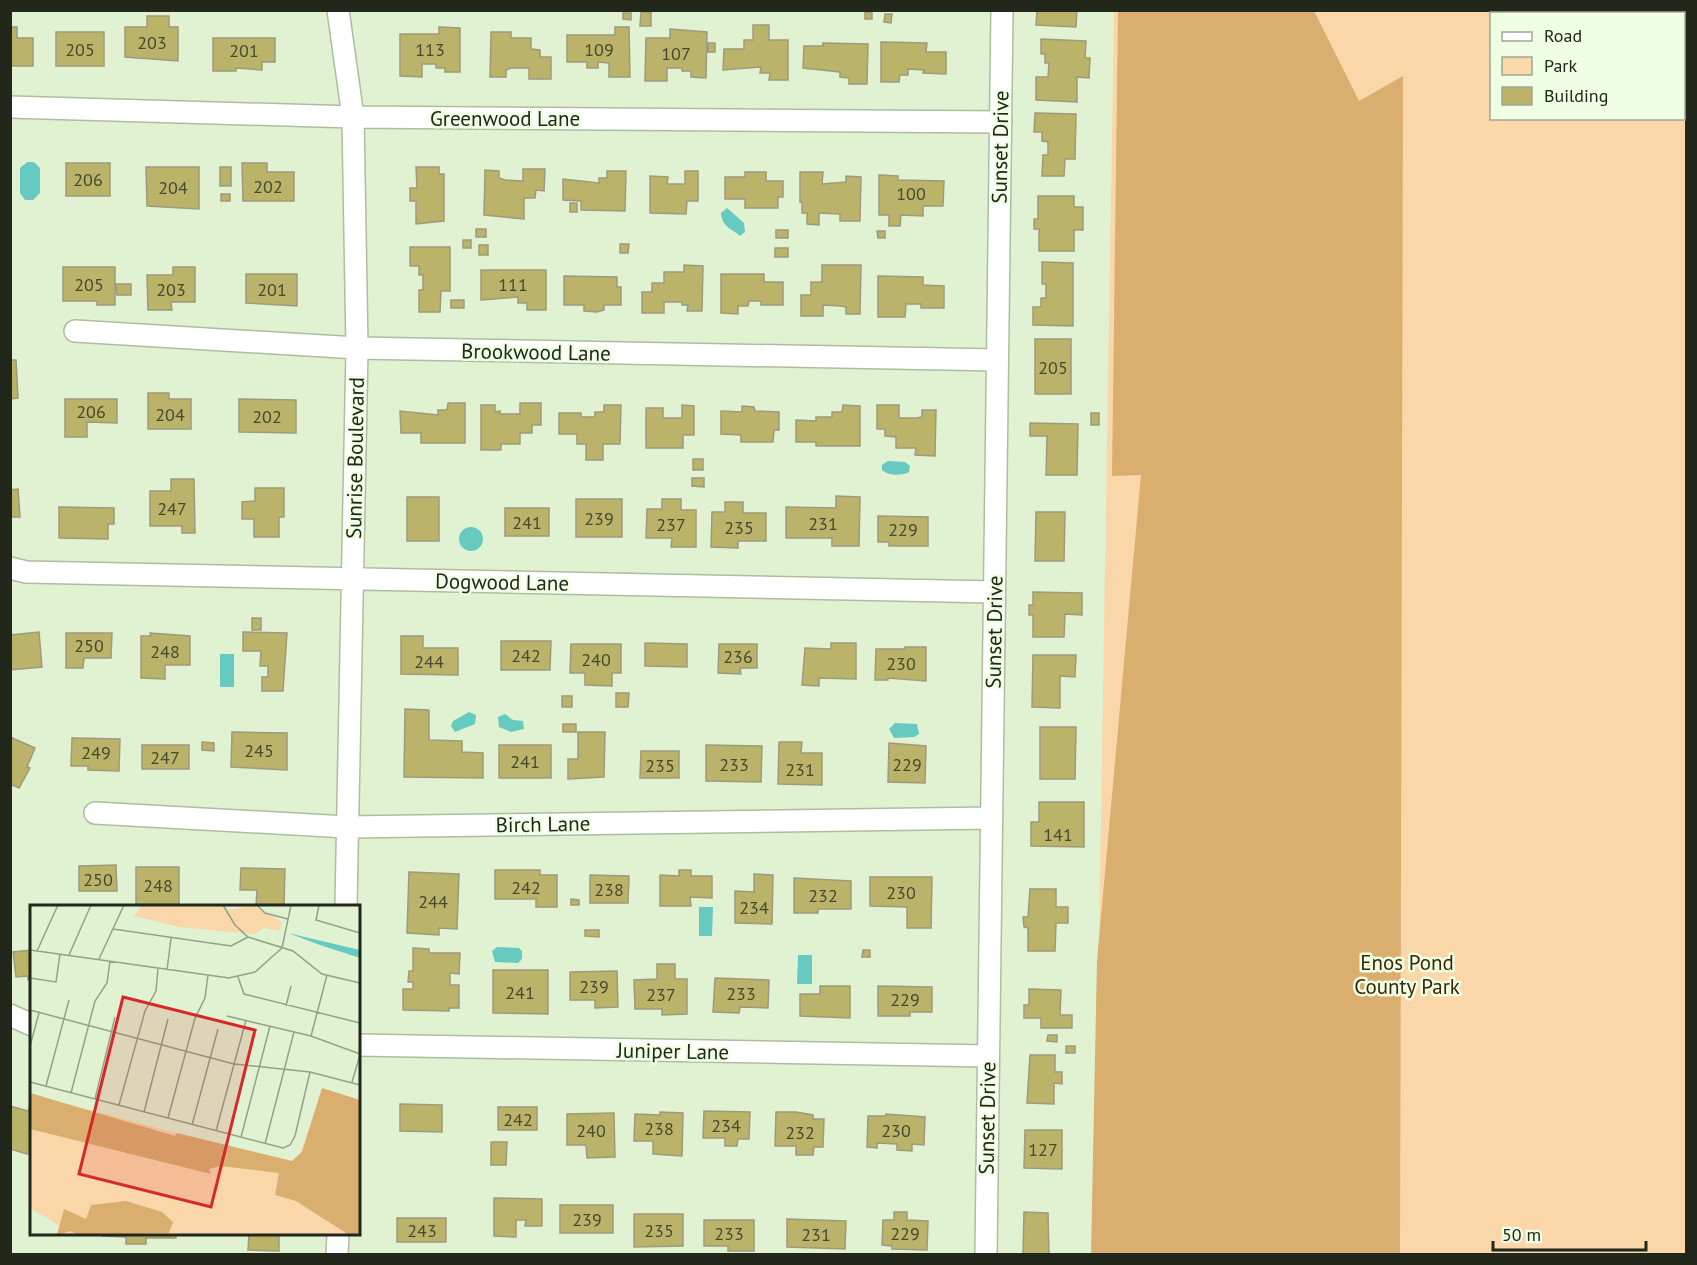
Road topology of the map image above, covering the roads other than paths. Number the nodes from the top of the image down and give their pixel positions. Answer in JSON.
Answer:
{"nodes":[{"id":1,"x":338,"y":10,"type":"edge"},
{"id":2,"x":1002,"y":10,"type":"edge"},
{"id":3,"x":10,"y":107,"type":"edge"},
{"id":4,"x":353,"y":117,"type":"junction"},
{"id":5,"x":1000,"y":122,"type":"junction"},
{"id":6,"x":75,"y":332,"type":"dead end"},
{"id":7,"x":357,"y":348,"type":"junction"},
{"id":8,"x":997,"y":360,"type":"junction"},
{"id":9,"x":10,"y":568,"type":"edge"},
{"id":10,"x":353,"y":579,"type":"junction"},
{"id":11,"x":994,"y":592,"type":"junction"},
{"id":12,"x":95,"y":813,"type":"dead end"},
{"id":13,"x":991,"y":818,"type":"junction"},
{"id":14,"x":347,"y":827,"type":"junction"},
{"id":15,"x":346,"y":905,"type":"edge"},
{"id":16,"x":10,"y":1015,"type":"edge"},
{"id":17,"x":30,"y":1024,"type":"edge"},
{"id":18,"x":360,"y":1045,"type":"edge"},
{"id":19,"x":988,"y":1056,"type":"junction"},
{"id":20,"x":338,"y":1235,"type":"edge"},
{"id":21,"x":337,"y":1254,"type":"edge"},
{"id":22,"x":986,"y":1254,"type":"edge"}],
"edges":[{"from":1,"to":4,"type":"street","name":"Sunrise Boulevard"},
{"from":2,"to":5,"type":"street","name":"Sunset Drive"},
{"from":3,"to":4,"type":"street","name":"Greenwood Lane"},
{"from":4,"to":5,"type":"street","name":"Greenwood Lane"},
{"from":4,"to":7,"type":"street","name":"Sunrise Boulevard"},
{"from":5,"to":8,"type":"street","name":"Sunset Drive"},
{"from":6,"to":7,"type":"street","name":"Brookwood Lane"},
{"from":7,"to":8,"type":"street","name":"Brookwood Lane"},
{"from":7,"to":10,"type":"street","name":"Sunrise Boulevard"},
{"from":8,"to":11,"type":"street","name":"Sunset Drive"},
{"from":9,"to":10,"type":"street","name":"Dogwood Lane"},
{"from":10,"to":11,"type":"street","name":"Dogwood Lane"},
{"from":10,"to":14,"type":"street","name":"Sunrise Boulevard"},
{"from":11,"to":13,"type":"street","name":"Sunset Drive"},
{"from":12,"to":14,"type":"street","name":"Birch Lane"},
{"from":13,"to":14,"type":"street","name":"Birch Lane"},
{"from":13,"to":19,"type":"street","name":"Sunset Drive"},
{"from":14,"to":15,"type":"street","name":"Sunrise Boulevard"},
{"from":16,"to":17,"type":"street"},
{"from":18,"to":19,"type":"street","name":"Juniper Lane"},
{"from":19,"to":22,"type":"street","name":"Sunset Drive"},
{"from":20,"to":21,"type":"street"}]}
